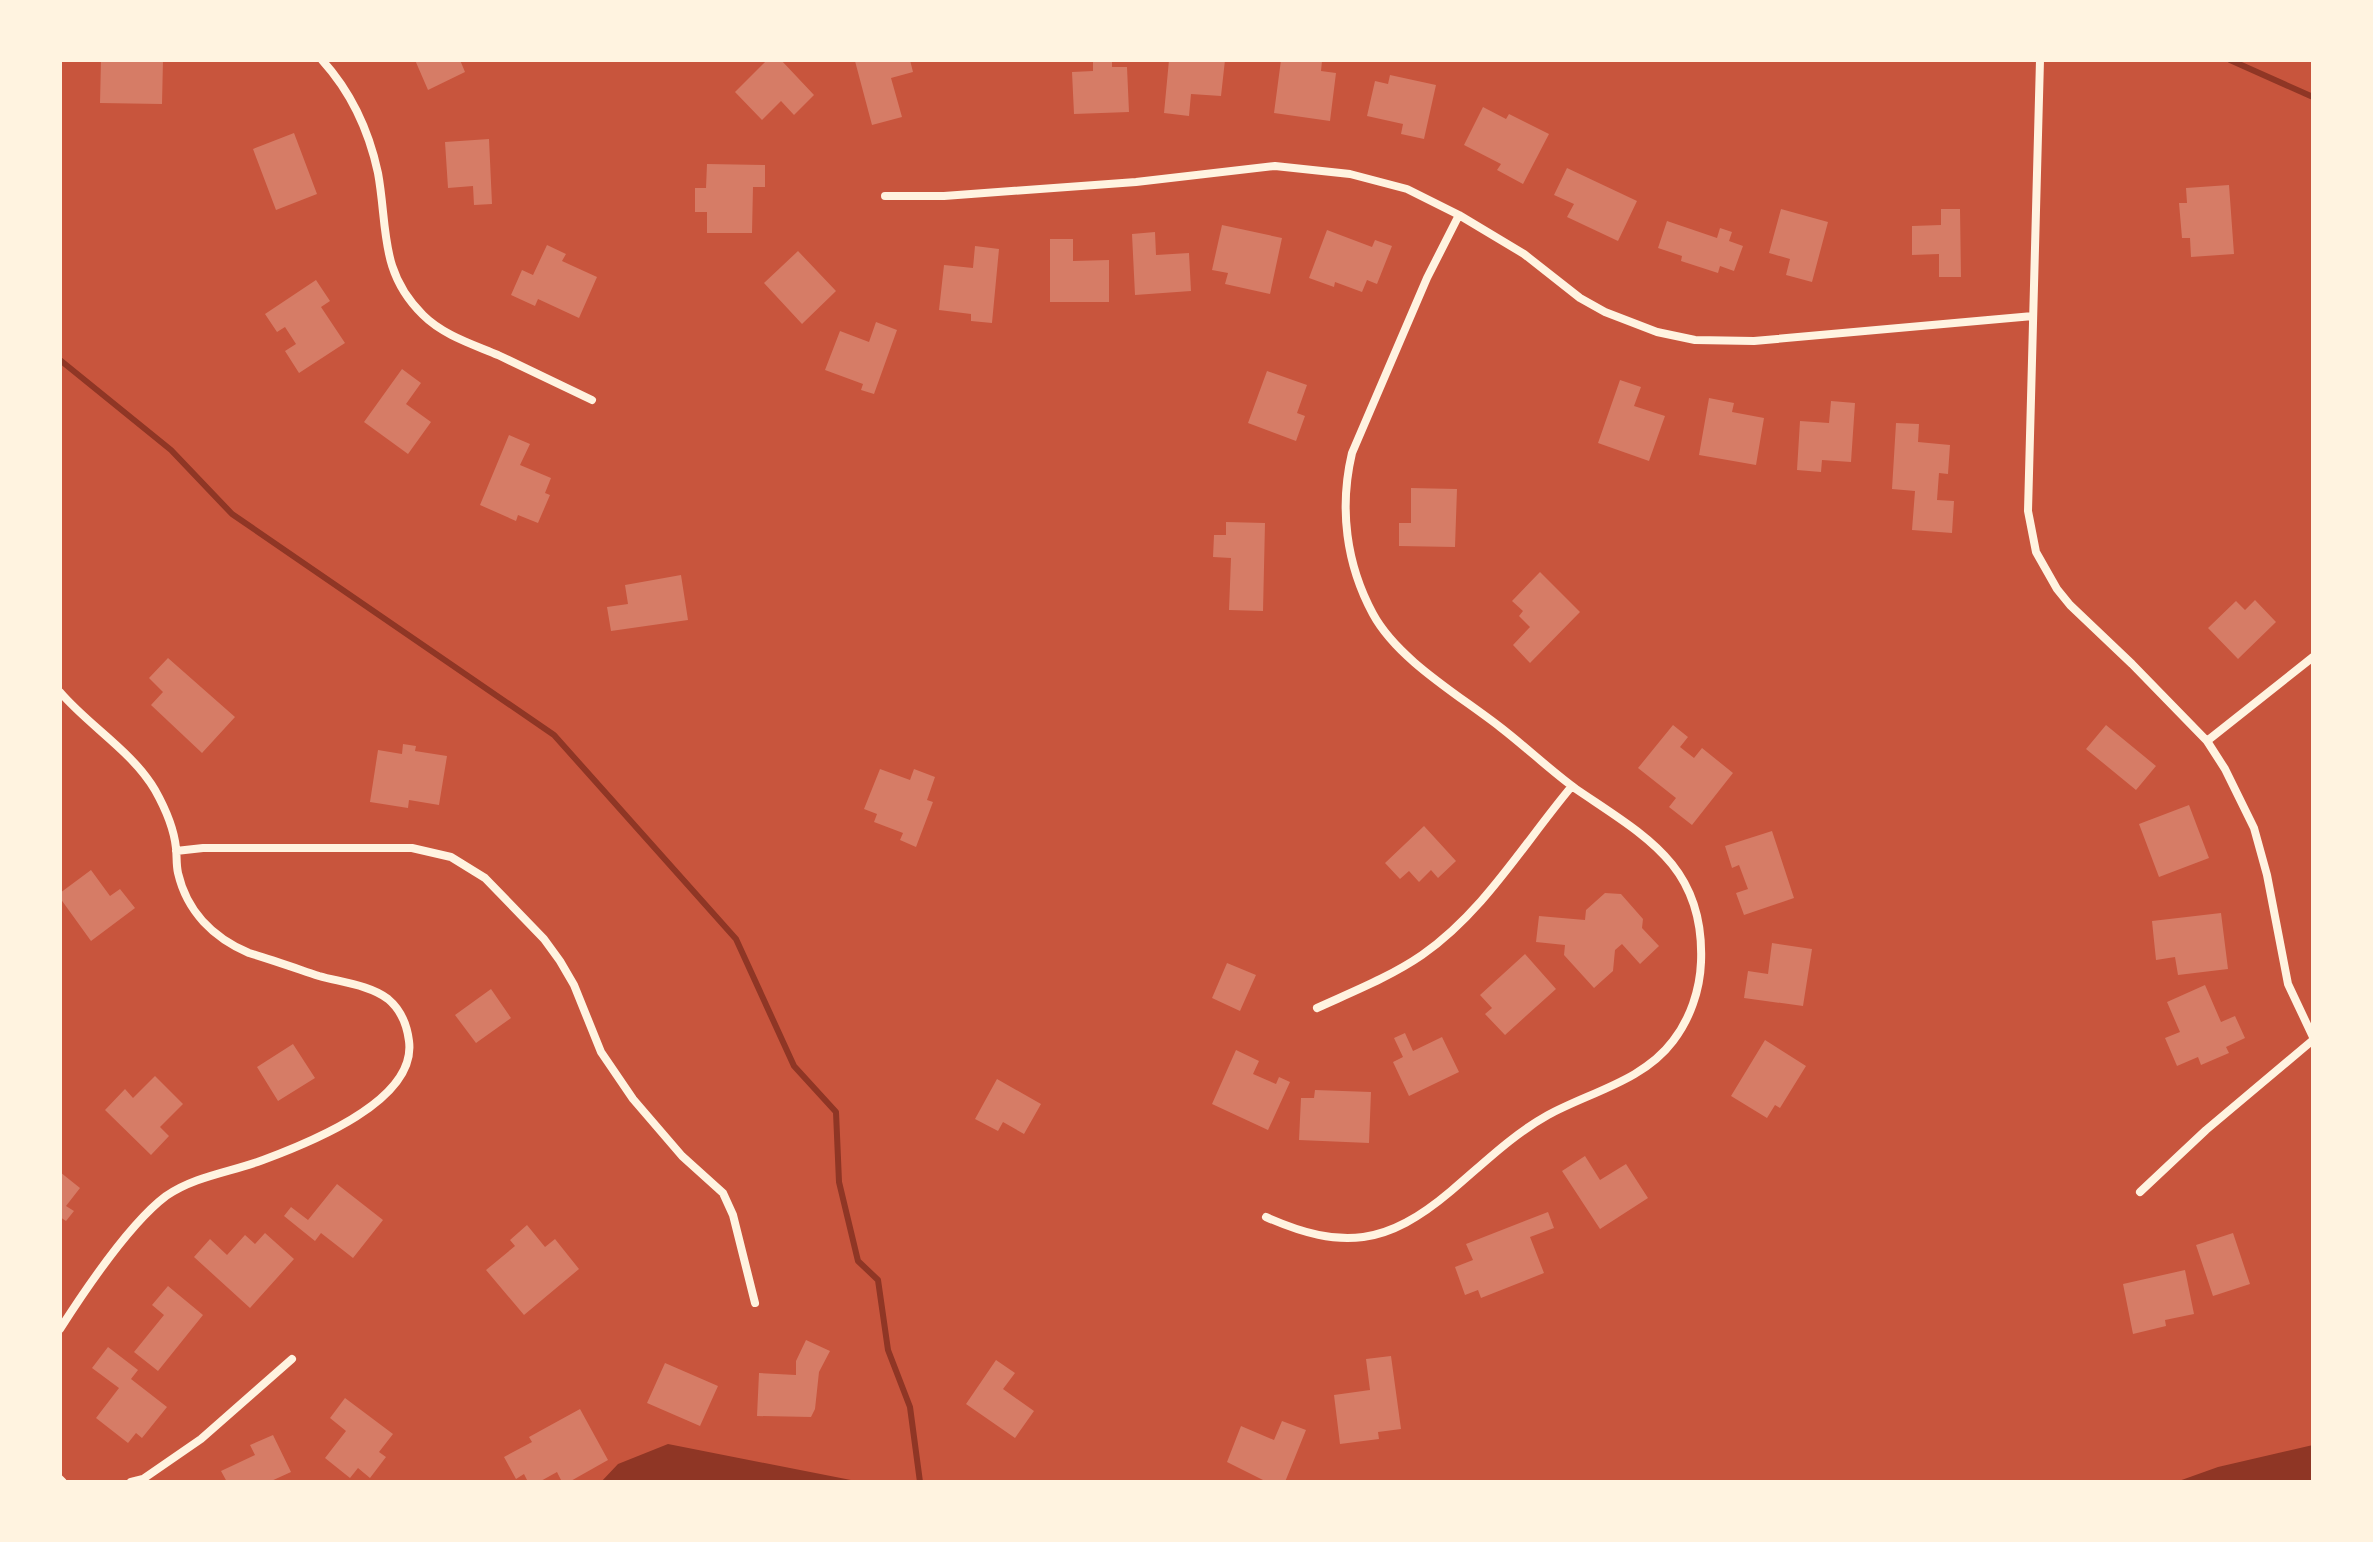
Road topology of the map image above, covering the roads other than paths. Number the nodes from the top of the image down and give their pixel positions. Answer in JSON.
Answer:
{"nodes":[{"id":1,"x":322,"y":60,"type":"edge"},
{"id":2,"x":2040,"y":60,"type":"edge"},
{"id":3,"x":885,"y":196,"type":"dead end"},
{"id":4,"x":1459,"y":215,"type":"junction"},
{"id":5,"x":2033,"y":316,"type":"junction"},
{"id":6,"x":592,"y":400,"type":"dead end"},
{"id":7,"x":2313,"y":657,"type":"edge"},
{"id":8,"x":60,"y":692,"type":"edge"},
{"id":9,"x":2207,"y":741,"type":"junction"},
{"id":10,"x":1572,"y":786,"type":"junction"},
{"id":11,"x":176,"y":851,"type":"junction"},
{"id":12,"x":1317,"y":1008,"type":"dead end"},
{"id":13,"x":2313,"y":1038,"type":"edge"},
{"id":14,"x":2140,"y":1192,"type":"dead end"},
{"id":15,"x":1266,"y":1217,"type":"dead end"},
{"id":16,"x":755,"y":1303,"type":"dead end"},
{"id":17,"x":60,"y":1329,"type":"edge"},
{"id":18,"x":292,"y":1359,"type":"dead end"},
{"id":19,"x":131,"y":1482,"type":"edge"}],
"edges":[{"from":1,"to":6,"type":"street"},
{"from":2,"to":5,"type":"street"},
{"from":3,"to":4,"type":"street"},
{"from":4,"to":5,"type":"street"},
{"from":4,"to":10,"type":"street"},
{"from":5,"to":9,"type":"street"},
{"from":7,"to":9,"type":"street"},
{"from":8,"to":11,"type":"street"},
{"from":9,"to":13,"type":"street"},
{"from":10,"to":12,"type":"street"},
{"from":10,"to":15,"type":"street"},
{"from":11,"to":16,"type":"street"},
{"from":11,"to":17,"type":"street"},
{"from":13,"to":14,"type":"street"},
{"from":18,"to":19,"type":"street"}]}
